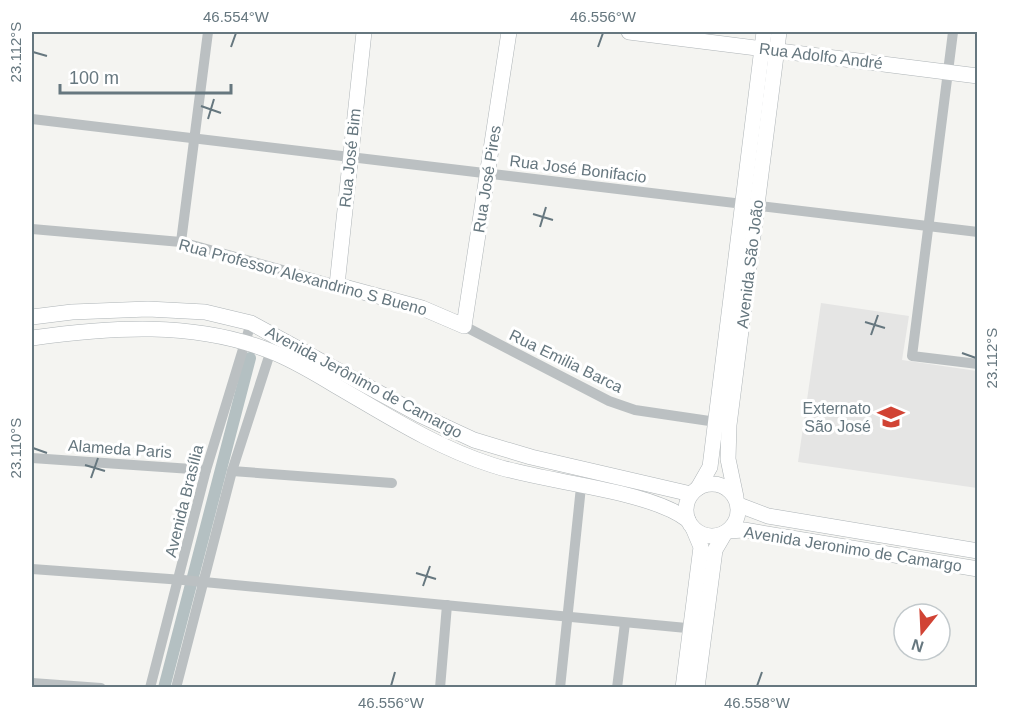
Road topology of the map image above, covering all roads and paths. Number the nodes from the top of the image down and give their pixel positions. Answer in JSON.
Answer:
{"nodes":[{"id":1,"x":208,"y":32,"type":"edge"},
{"id":2,"x":364,"y":32,"type":"edge"},
{"id":3,"x":510,"y":32,"type":"edge"},
{"id":4,"x":628,"y":32,"type":"edge"},
{"id":5,"x":764,"y":32,"type":"edge"},
{"id":6,"x":779,"y":32,"type":"edge"},
{"id":7,"x":953,"y":32,"type":"edge"},
{"id":8,"x":769,"y":49,"type":"junction"},
{"id":9,"x":948,"y":72,"type":"junction"},
{"id":10,"x":978,"y":76,"type":"edge"},
{"id":11,"x":32,"y":119,"type":"edge"},
{"id":12,"x":194,"y":138,"type":"junction"},
{"id":13,"x":350,"y":157,"type":"junction"},
{"id":14,"x":488,"y":173,"type":"junction"},
{"id":15,"x":750,"y":205,"type":"junction"},
{"id":16,"x":928,"y":226,"type":"junction"},
{"id":17,"x":32,"y":228,"type":"edge"},
{"id":18,"x":978,"y":232,"type":"edge"},
{"id":19,"x":181,"y":242,"type":"junction"},
{"id":20,"x":337,"y":285,"type":"junction"},
{"id":21,"x":32,"y":317,"type":"edge"},
{"id":22,"x":251,"y":323,"type":"junction"},
{"id":23,"x":465,"y":326,"type":"junction"},
{"id":24,"x":276,"y":335,"type":"junction"},
{"id":25,"x":32,"y":338,"type":"edge"},
{"id":26,"x":245,"y":342,"type":"junction"},
{"id":27,"x":271,"y":351,"type":"junction"},
{"id":28,"x":978,"y":364,"type":"edge"},
{"id":29,"x":722,"y":423,"type":"junction"},
{"id":30,"x":32,"y":458,"type":"edge"},
{"id":31,"x":206,"y":470,"type":"junction"},
{"id":32,"x":232,"y":471,"type":"junction"},
{"id":33,"x":392,"y":483,"type":"dead end"},
{"id":34,"x":581,"y":487,"type":"junction"},
{"id":35,"x":694,"y":491,"type":"junction"},
{"id":36,"x":737,"y":501,"type":"junction"},
{"id":37,"x":690,"y":524,"type":"junction"},
{"id":38,"x":727,"y":532,"type":"junction"},
{"id":39,"x":978,"y":551,"type":"edge"},
{"id":40,"x":32,"y":569,"type":"edge"},
{"id":41,"x":978,"y":569,"type":"edge"},
{"id":42,"x":181,"y":580,"type":"junction"},
{"id":43,"x":202,"y":582,"type":"junction"},
{"id":44,"x":447,"y":605,"type":"junction"},
{"id":45,"x":568,"y":617,"type":"junction"},
{"id":46,"x":625,"y":622,"type":"junction"},
{"id":47,"x":697,"y":629,"type":"junction"},
{"id":48,"x":32,"y":683,"type":"edge"},
{"id":49,"x":101,"y":687,"type":"edge"},
{"id":50,"x":150,"y":687,"type":"edge"},
{"id":51,"x":176,"y":687,"type":"edge"},
{"id":52,"x":440,"y":687,"type":"edge"},
{"id":53,"x":560,"y":687,"type":"edge"},
{"id":54,"x":617,"y":687,"type":"edge"},
{"id":55,"x":683,"y":687,"type":"edge"},
{"id":56,"x":697,"y":687,"type":"edge"}],
"edges":[{"from":1,"to":12,"type":"street"},
{"from":2,"to":13,"type":"main road","name":"Rua José Bim"},
{"from":3,"to":14,"type":"main road","name":"Rua José Pires"},
{"from":4,"to":8,"type":"main road","name":"Rua Adolfo André"},
{"from":5,"to":8,"type":"main road","name":"Avenida São João"},
{"from":6,"to":8,"type":"main road","name":"Avenida São João"},
{"from":7,"to":9,"type":"street"},
{"from":8,"to":9,"type":"main road","name":"Rua Adolfo André"},
{"from":8,"to":15,"type":"main road","name":"Avenida São João"},
{"from":9,"to":10,"type":"main road","name":"Rua Adolfo André"},
{"from":9,"to":16,"type":"street"},
{"from":11,"to":12,"type":"street","name":"Rua José Bonifacio"},
{"from":12,"to":13,"type":"street","name":"Rua José Bonifacio"},
{"from":12,"to":19,"type":"street"},
{"from":13,"to":14,"type":"street","name":"Rua José Bonifacio"},
{"from":13,"to":20,"type":"main road","name":"Rua José Bim"},
{"from":14,"to":15,"type":"street","name":"Rua José Bonifacio"},
{"from":14,"to":23,"type":"main road","name":"Rua José Pires"},
{"from":15,"to":16,"type":"street","name":"Rua José Bonifacio"},
{"from":15,"to":29,"type":"main road","name":"Avenida São João"},
{"from":16,"to":18,"type":"street","name":"Rua José Bonifacio"},
{"from":16,"to":28,"type":"street"},
{"from":17,"to":19,"type":"street","name":"Rua Professor Alexandrino S Bueno"},
{"from":19,"to":20,"type":"street","name":"Rua Professor Alexandrino S Bueno"},
{"from":20,"to":23,"type":"main road","name":"Rua Professor Alexandrino S Bueno"},
{"from":21,"to":22,"type":"main road","name":"Avenida Jerônimo de Camargo"},
{"from":22,"to":24,"type":"main road","name":"Avenida Jerônimo de Camargo"},
{"from":22,"to":26,"type":"street","name":"Avenida Brasília"},
{"from":23,"to":29,"type":"street","name":"Rua Emilia Barca"},
{"from":24,"to":27,"type":"street"},
{"from":24,"to":35,"type":"main road","name":"Avenida Jerônimo de Camargo"},
{"from":25,"to":26,"type":"main road","name":"Avenida Jerônimo de Camargo"},
{"from":26,"to":27,"type":"main road","name":"Avenida Jerônimo de Camargo"},
{"from":26,"to":31,"type":"street","name":"Avenida Brasília"},
{"from":27,"to":32,"type":"street"},
{"from":27,"to":34,"type":"main road","name":"Avenida Jerônimo de Camargo"},
{"from":29,"to":35,"type":"main road","name":"Avenida São João"},
{"from":29,"to":36,"type":"main road","name":"Avenida São João"},
{"from":30,"to":31,"type":"street","name":"Alameda Paris"},
{"from":31,"to":42,"type":"street","name":"Avenida Brasília"},
{"from":32,"to":33,"type":"street"},
{"from":32,"to":43,"type":"street"},
{"from":34,"to":37,"type":"main road","name":"Avenida Jerônimo de Camargo"},
{"from":34,"to":45,"type":"street"},
{"from":35,"to":36,"type":"main road"},
{"from":35,"to":37,"type":"main road"},
{"from":36,"to":38,"type":"main road"},
{"from":36,"to":39,"type":"main road"},
{"from":37,"to":38,"type":"main road"},
{"from":37,"to":47,"type":"main road"},
{"from":38,"to":41,"type":"main road","name":"Avenida Jeronimo de Camargo"},
{"from":38,"to":47,"type":"main road"},
{"from":40,"to":42,"type":"street"},
{"from":42,"to":43,"type":"street"},
{"from":42,"to":50,"type":"street","name":"Avenida Brasília"},
{"from":43,"to":44,"type":"street"},
{"from":43,"to":51,"type":"street"},
{"from":44,"to":45,"type":"street"},
{"from":44,"to":52,"type":"street"},
{"from":45,"to":46,"type":"street"},
{"from":45,"to":53,"type":"street"},
{"from":46,"to":47,"type":"street"},
{"from":46,"to":54,"type":"street"},
{"from":47,"to":55,"type":"main road"},
{"from":47,"to":56,"type":"main road"},
{"from":48,"to":49,"type":"street"}]}
